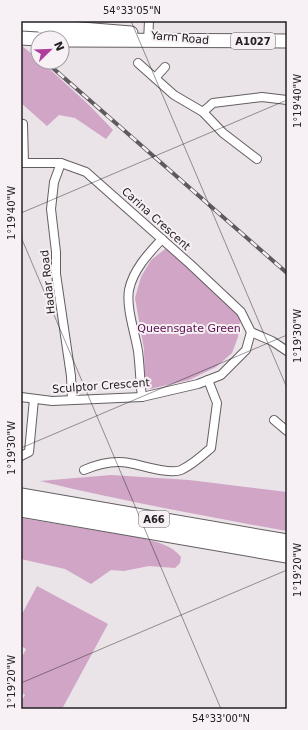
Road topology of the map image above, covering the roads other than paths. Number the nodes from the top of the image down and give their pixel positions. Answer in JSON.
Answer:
{"nodes":[{"id":1,"x":149,"y":21,"type":"edge"},
{"id":2,"x":21,"y":25,"type":"edge"},
{"id":3,"x":148,"y":38,"type":"junction"},
{"id":4,"x":70,"y":41,"type":"edge"},
{"id":5,"x":287,"y":41,"type":"edge"},
{"id":6,"x":138,"y":63,"type":"dead end"},
{"id":7,"x":165,"y":68,"type":"dead end"},
{"id":8,"x":155,"y":78,"type":"junction"},
{"id":9,"x":287,"y":100,"type":"edge"},
{"id":10,"x":203,"y":112,"type":"junction"},
{"id":11,"x":23,"y":124,"type":"dead end"},
{"id":12,"x":257,"y":158,"type":"dead end"},
{"id":13,"x":22,"y":163,"type":"edge"},
{"id":14,"x":61,"y":163,"type":"junction"},
{"id":15,"x":162,"y":239,"type":"junction"},
{"id":16,"x":251,"y":332,"type":"junction"},
{"id":17,"x":287,"y":352,"type":"edge"},
{"id":18,"x":208,"y":380,"type":"junction"},
{"id":19,"x":21,"y":397,"type":"edge"},
{"id":20,"x":142,"y":397,"type":"junction"},
{"id":21,"x":34,"y":399,"type":"junction"},
{"id":22,"x":72,"y":400,"type":"junction"},
{"id":23,"x":274,"y":420,"type":"dead end"},
{"id":24,"x":287,"y":431,"type":"edge"},
{"id":25,"x":21,"y":456,"type":"edge"},
{"id":26,"x":84,"y":470,"type":"dead end"},
{"id":27,"x":21,"y":496,"type":"edge"},
{"id":28,"x":21,"y":509,"type":"edge"},
{"id":29,"x":287,"y":542,"type":"edge"},
{"id":30,"x":287,"y":555,"type":"edge"}],
"edges":[{"from":1,"to":3,"type":"street"},
{"from":2,"to":3,"type":"main road","name":"Yarm Road","number":"A1027"},
{"from":3,"to":4,"type":"main road","name":"Yarm Road","number":"A1027"},
{"from":3,"to":5,"type":"main road","name":"Yarm Road","number":"A1027"},
{"from":6,"to":8,"type":"street"},
{"from":7,"to":8,"type":"street"},
{"from":8,"to":10,"type":"street"},
{"from":9,"to":10,"type":"street"},
{"from":10,"to":12,"type":"street"},
{"from":11,"to":13,"type":"street","name":"Carina Crescent"},
{"from":13,"to":14,"type":"street","name":"Carina Crescent"},
{"from":14,"to":15,"type":"street","name":"Carina Crescent"},
{"from":14,"to":22,"type":"street","name":"Hadar Road"},
{"from":15,"to":16,"type":"street","name":"Carina Crescent"},
{"from":15,"to":20,"type":"street"},
{"from":16,"to":17,"type":"street"},
{"from":16,"to":18,"type":"street","name":"Sculptor Crescent"},
{"from":18,"to":20,"type":"street","name":"Sculptor Crescent"},
{"from":18,"to":26,"type":"street"},
{"from":19,"to":21,"type":"street","name":"Sculptor Crescent"},
{"from":20,"to":22,"type":"street","name":"Sculptor Crescent"},
{"from":21,"to":22,"type":"street","name":"Sculptor Crescent"},
{"from":21,"to":25,"type":"street"},
{"from":23,"to":24,"type":"street"},
{"from":27,"to":29,"type":"highway","number":"A66"},
{"from":28,"to":30,"type":"highway","number":"A66"}]}
